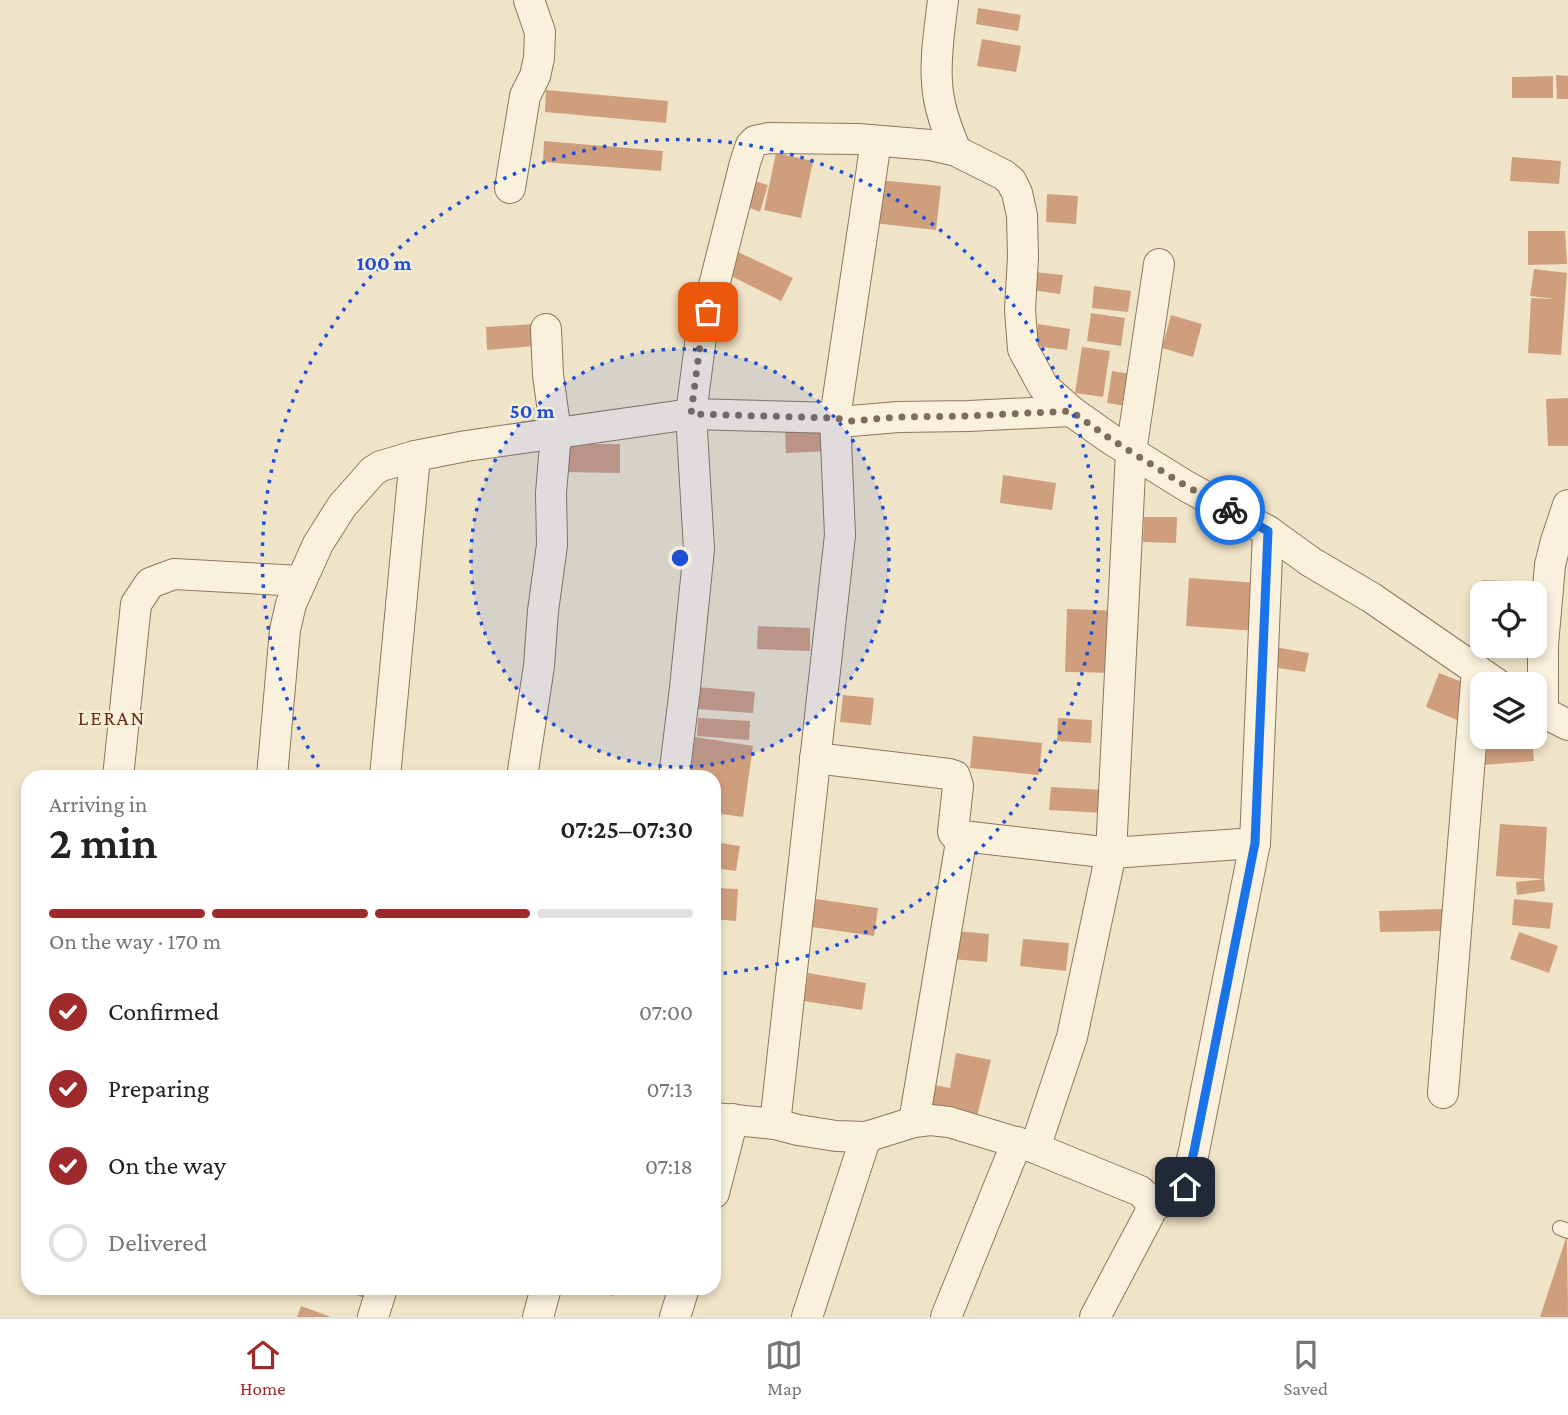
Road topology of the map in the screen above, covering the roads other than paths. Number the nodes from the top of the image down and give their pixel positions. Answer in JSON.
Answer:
{"nodes":[{"id":1,"x":529,"y":0,"type":"edge"},
{"id":2,"x":943,"y":0,"type":"edge"},
{"id":3,"x":876,"y":141,"type":"junction"},
{"id":4,"x":956,"y":151,"type":"junction"},
{"id":5,"x":510,"y":188,"type":"dead end"},
{"id":6,"x":1159,"y":264,"type":"dead end"},
{"id":7,"x":546,"y":329,"type":"dead end"},
{"id":8,"x":1071,"y":411,"type":"junction"},
{"id":9,"x":691,"y":414,"type":"junction"},
{"id":10,"x":835,"y":418,"type":"junction"},
{"id":11,"x":556,"y":433,"type":"junction"},
{"id":12,"x":1131,"y":452,"type":"junction"},
{"id":13,"x":415,"y":456,"type":"junction"},
{"id":14,"x":1568,"y":505,"type":"edge"},
{"id":15,"x":1268,"y":531,"type":"junction"},
{"id":16,"x":301,"y":581,"type":"junction"},
{"id":17,"x":1480,"y":672,"type":"edge"},
{"id":18,"x":1549,"y":715,"type":"edge"},
{"id":19,"x":1479,"y":749,"type":"edge"},
{"id":20,"x":815,"y":758,"type":"junction"},
{"id":21,"x":119,"y":770,"type":"edge"},
{"id":22,"x":273,"y":770,"type":"edge"},
{"id":23,"x":386,"y":770,"type":"edge"},
{"id":24,"x":523,"y":770,"type":"edge"},
{"id":25,"x":675,"y":770,"type":"edge"},
{"id":26,"x":962,"y":836,"type":"junction"},
{"id":27,"x":1255,"y":843,"type":"junction"},
{"id":28,"x":1111,"y":853,"type":"junction"},
{"id":29,"x":1443,"y":1093,"type":"dead end"},
{"id":30,"x":723,"y":1119,"type":"edge"},
{"id":31,"x":914,"y":1122,"type":"junction"},
{"id":32,"x":775,"y":1124,"type":"junction"},
{"id":33,"x":866,"y":1137,"type":"junction"},
{"id":34,"x":1026,"y":1145,"type":"junction"},
{"id":35,"x":1151,"y":1207,"type":"junction"},
{"id":36,"x":380,"y":1295,"type":"edge"},
{"id":37,"x":543,"y":1295,"type":"edge"},
{"id":38,"x":682,"y":1295,"type":"edge"},
{"id":39,"x":373,"y":1317,"type":"edge"},
{"id":40,"x":538,"y":1317,"type":"edge"},
{"id":41,"x":675,"y":1317,"type":"edge"},
{"id":42,"x":807,"y":1317,"type":"edge"},
{"id":43,"x":946,"y":1317,"type":"edge"},
{"id":44,"x":1096,"y":1317,"type":"edge"}],
"edges":[{"from":1,"to":5,"type":"street"},
{"from":2,"to":4,"type":"street"},
{"from":3,"to":4,"type":"street"},
{"from":3,"to":9,"type":"street"},
{"from":3,"to":10,"type":"street"},
{"from":4,"to":8,"type":"street"},
{"from":6,"to":12,"type":"street"},
{"from":7,"to":11,"type":"street"},
{"from":8,"to":10,"type":"street"},
{"from":8,"to":12,"type":"street"},
{"from":9,"to":10,"type":"street"},
{"from":9,"to":11,"type":"street"},
{"from":9,"to":25,"type":"street"},
{"from":10,"to":20,"type":"street"},
{"from":11,"to":13,"type":"street"},
{"from":11,"to":24,"type":"street"},
{"from":12,"to":15,"type":"street"},
{"from":12,"to":28,"type":"street"},
{"from":13,"to":16,"type":"street"},
{"from":13,"to":23,"type":"street"},
{"from":14,"to":18,"type":"street"},
{"from":15,"to":17,"type":"street"},
{"from":15,"to":27,"type":"street"},
{"from":16,"to":21,"type":"street"},
{"from":16,"to":22,"type":"street"},
{"from":19,"to":29,"type":"street"},
{"from":20,"to":26,"type":"street"},
{"from":20,"to":32,"type":"street"},
{"from":26,"to":28,"type":"street"},
{"from":26,"to":31,"type":"street"},
{"from":27,"to":28,"type":"street"},
{"from":27,"to":35,"type":"street"},
{"from":28,"to":34,"type":"street"},
{"from":30,"to":32,"type":"street"},
{"from":31,"to":33,"type":"street"},
{"from":31,"to":34,"type":"street"},
{"from":32,"to":33,"type":"street"},
{"from":33,"to":42,"type":"street"},
{"from":34,"to":35,"type":"street"},
{"from":34,"to":43,"type":"street"},
{"from":35,"to":44,"type":"street"},
{"from":36,"to":39,"type":"street"},
{"from":37,"to":40,"type":"street"},
{"from":38,"to":41,"type":"street"}]}
